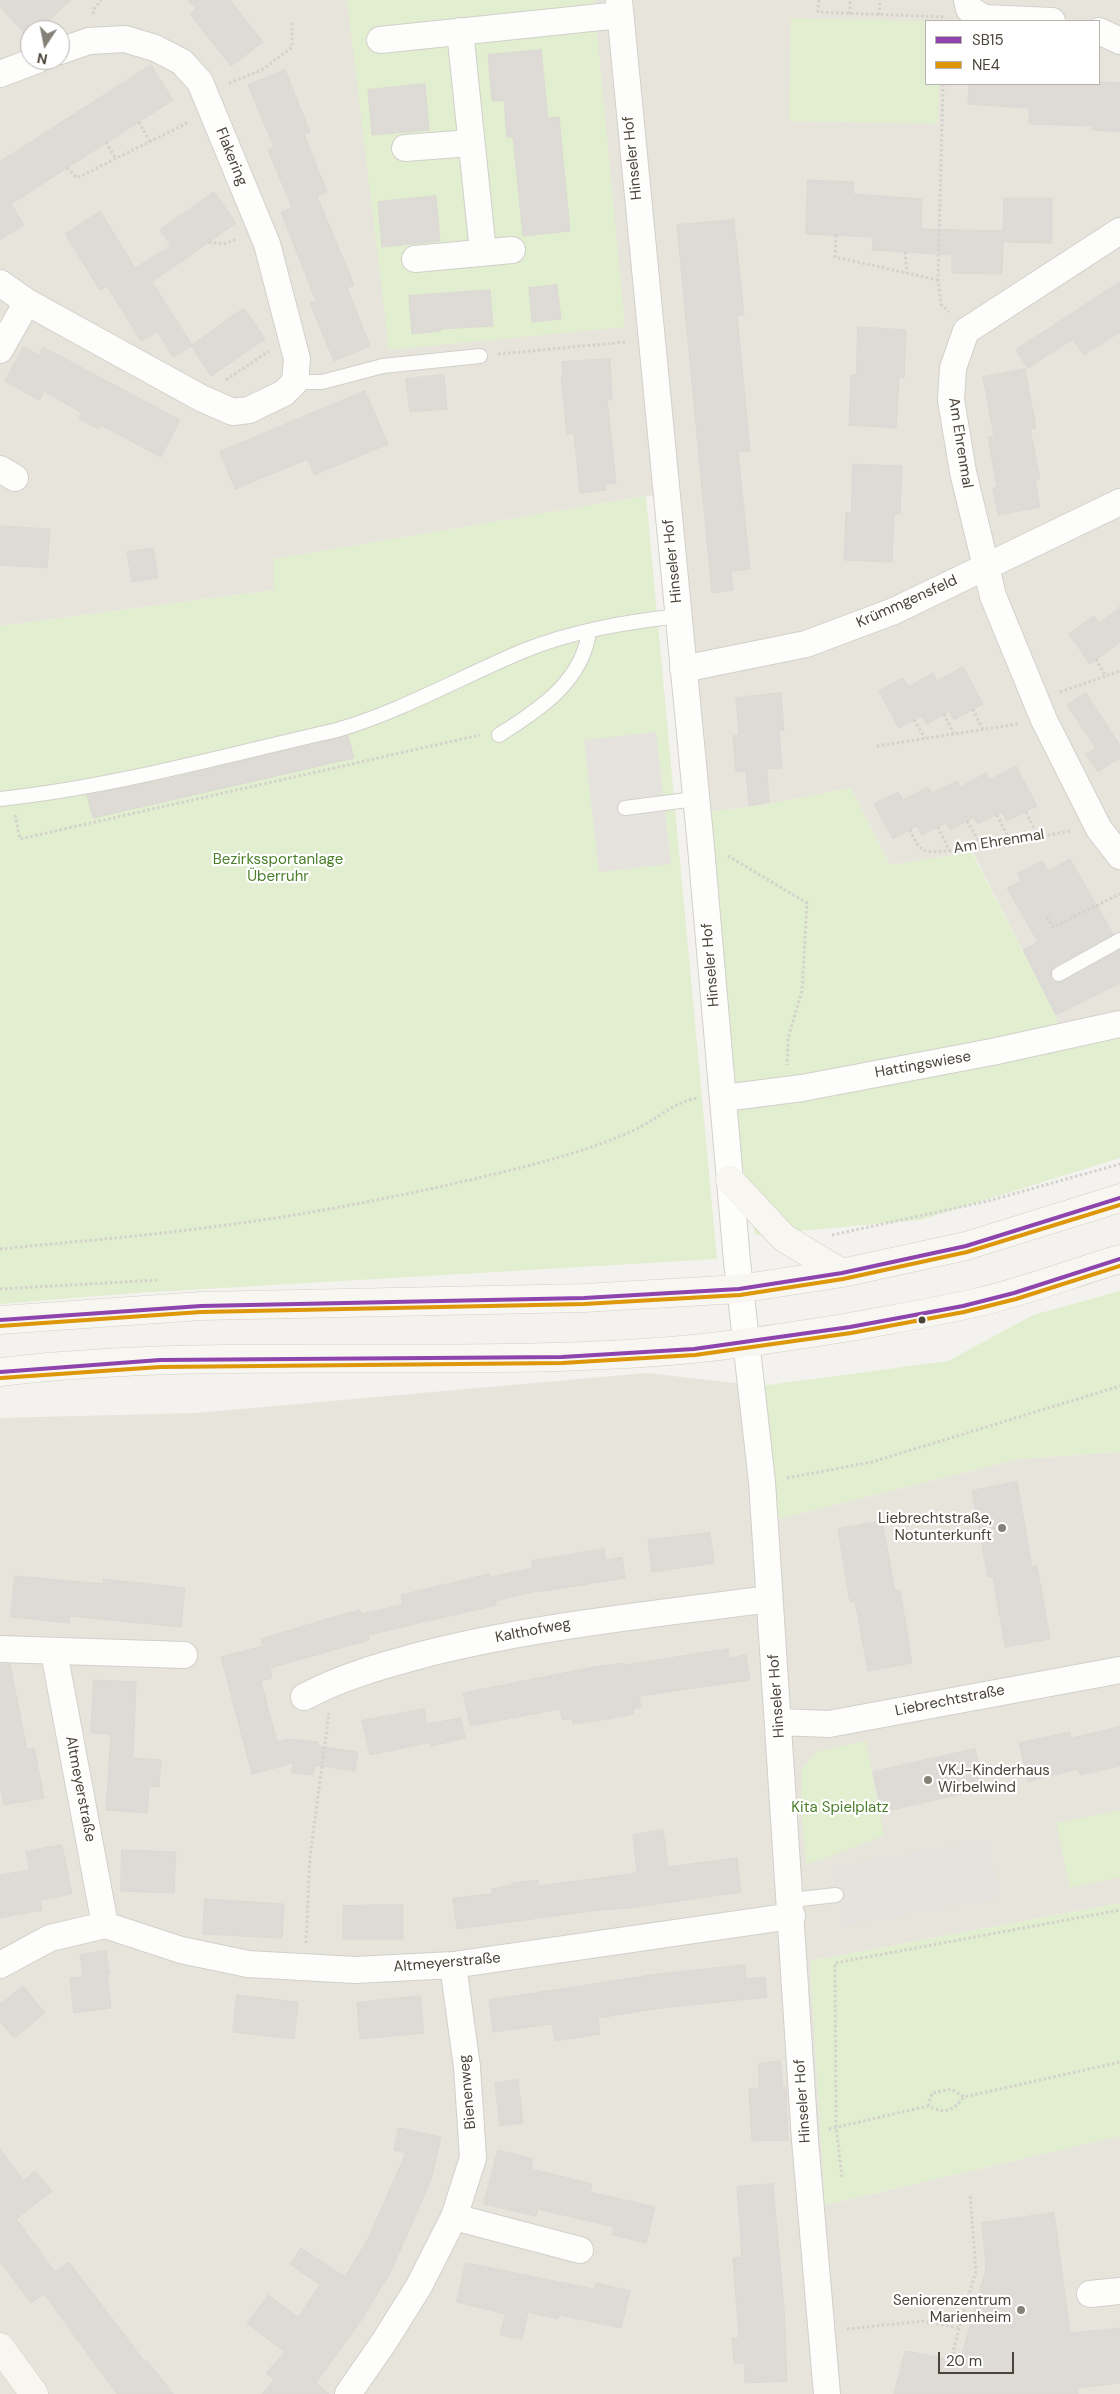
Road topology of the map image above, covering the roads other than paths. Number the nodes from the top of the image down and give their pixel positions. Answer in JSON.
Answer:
{"nodes":[{"id":1,"x":967,"y":0,"type":"edge"},
{"id":2,"x":619,"y":7,"type":"edge"},
{"id":3,"x":1029,"y":20,"type":"edge"},
{"id":4,"x":460,"y":31,"type":"junction"},
{"id":5,"x":1100,"y":31,"type":"edge"},
{"id":6,"x":380,"y":40,"type":"dead end"},
{"id":7,"x":1120,"y":41,"type":"edge"},
{"id":8,"x":70,"y":48,"type":"edge"},
{"id":9,"x":20,"y":66,"type":"edge"},
{"id":10,"x":0,"y":74,"type":"edge"},
{"id":11,"x":471,"y":143,"type":"junction"},
{"id":12,"x":405,"y":148,"type":"dead end"},
{"id":13,"x":1120,"y":231,"type":"edge"},
{"id":14,"x":512,"y":250,"type":"dead end"},
{"id":15,"x":483,"y":252,"type":"junction"},
{"id":16,"x":416,"y":259,"type":"dead end"},
{"id":17,"x":0,"y":284,"type":"edge"},
{"id":18,"x":27,"y":302,"type":"junction"},
{"id":19,"x":0,"y":350,"type":"edge"},
{"id":20,"x":480,"y":356,"type":"road end"},
{"id":21,"x":295,"y":382,"type":"junction"},
{"id":22,"x":1120,"y":502,"type":"edge"},
{"id":23,"x":985,"y":567,"type":"junction"},
{"id":24,"x":679,"y":616,"type":"junction"},
{"id":25,"x":588,"y":631,"type":"junction"},
{"id":26,"x":684,"y":669,"type":"junction"},
{"id":27,"x":499,"y":735,"type":"road end"},
{"id":28,"x":0,"y":799,"type":"edge"},
{"id":29,"x":695,"y":799,"type":"junction"},
{"id":30,"x":625,"y":808,"type":"dead end"},
{"id":31,"x":1120,"y":856,"type":"edge"},
{"id":32,"x":1120,"y":940,"type":"edge"},
{"id":33,"x":1059,"y":974,"type":"dead end"},
{"id":34,"x":1120,"y":1024,"type":"edge"},
{"id":35,"x":724,"y":1098,"type":"junction"},
{"id":36,"x":730,"y":1180,"type":"junction"},
{"id":37,"x":1120,"y":1198,"type":"edge"},
{"id":38,"x":1120,"y":1259,"type":"edge"},
{"id":39,"x":842,"y":1273,"type":"junction"},
{"id":40,"x":740,"y":1289,"type":"junction"},
{"id":41,"x":0,"y":1320,"type":"edge"},
{"id":42,"x":745,"y":1344,"type":"junction"},
{"id":43,"x":0,"y":1372,"type":"edge"},
{"id":44,"x":770,"y":1599,"type":"junction"},
{"id":45,"x":0,"y":1649,"type":"edge"},
{"id":46,"x":54,"y":1652,"type":"junction"},
{"id":47,"x":184,"y":1655,"type":"dead end"},
{"id":48,"x":1120,"y":1670,"type":"edge"},
{"id":49,"x":304,"y":1697,"type":"dead end"},
{"id":50,"x":779,"y":1722,"type":"junction"},
{"id":51,"x":836,"y":1895,"type":"dead end"},
{"id":52,"x":791,"y":1908,"type":"junction"},
{"id":53,"x":105,"y":1925,"type":"junction"},
{"id":54,"x":0,"y":1965,"type":"edge"},
{"id":55,"x":453,"y":1965,"type":"junction"},
{"id":56,"x":454,"y":2217,"type":"junction"},
{"id":57,"x":580,"y":2250,"type":"dead end"},
{"id":58,"x":1120,"y":2291,"type":"edge"},
{"id":59,"x":1090,"y":2294,"type":"dead end"},
{"id":60,"x":0,"y":2347,"type":"edge"},
{"id":61,"x":34,"y":2394,"type":"edge"},
{"id":62,"x":348,"y":2394,"type":"edge"},
{"id":63,"x":827,"y":2394,"type":"edge"}],
"edges":[{"from":1,"to":3,"type":"street"},
{"from":2,"to":4,"type":"street","name":"Hinseler Hof"},
{"from":2,"to":24,"type":"street","name":"Hinseler Hof"},
{"from":4,"to":6,"type":"street","name":"Hinseler Hof"},
{"from":4,"to":11,"type":"street"},
{"from":5,"to":7,"type":"street"},
{"from":8,"to":21,"type":"street","name":"Flakering"},
{"from":9,"to":10,"type":"street"},
{"from":11,"to":12,"type":"street"},
{"from":11,"to":15,"type":"street"},
{"from":13,"to":23,"type":"street","name":"Am Ehrenmal"},
{"from":14,"to":15,"type":"street"},
{"from":15,"to":16,"type":"street"},
{"from":17,"to":18,"type":"street"},
{"from":18,"to":19,"type":"street"},
{"from":18,"to":21,"type":"street"},
{"from":20,"to":21,"type":"lane"},
{"from":22,"to":23,"type":"street","name":"Krümmgensfeld"},
{"from":23,"to":26,"type":"street","name":"Krümmgensfeld"},
{"from":23,"to":31,"type":"street","name":"Am Ehrenmal"},
{"from":24,"to":25,"type":"lane"},
{"from":24,"to":26,"type":"street","name":"Hinseler Hof"},
{"from":25,"to":27,"type":"lane"},
{"from":25,"to":28,"type":"lane"},
{"from":26,"to":29,"type":"street","name":"Hinseler Hof"},
{"from":29,"to":30,"type":"lane"},
{"from":29,"to":35,"type":"street","name":"Hinseler Hof"},
{"from":32,"to":33,"type":"lane"},
{"from":34,"to":35,"type":"street","name":"Hattingswiese"},
{"from":35,"to":36,"type":"street","name":"Hinseler Hof"},
{"from":36,"to":39,"type":"main road"},
{"from":36,"to":40,"type":"street","name":"Hinseler Hof"},
{"from":37,"to":39,"type":"main road"},
{"from":38,"to":42,"type":"main road"},
{"from":39,"to":40,"type":"main road"},
{"from":40,"to":41,"type":"main road"},
{"from":40,"to":42,"type":"street","name":"Hinseler Hof"},
{"from":42,"to":43,"type":"main road"},
{"from":42,"to":44,"type":"street","name":"Hinseler Hof"},
{"from":44,"to":49,"type":"street","name":"Kalthofweg"},
{"from":44,"to":50,"type":"street","name":"Hinseler Hof"},
{"from":45,"to":46,"type":"street"},
{"from":46,"to":47,"type":"street"},
{"from":46,"to":53,"type":"street","name":"Altmeyerstraße"},
{"from":48,"to":50,"type":"street","name":"Liebrechtstraße"},
{"from":50,"to":52,"type":"street","name":"Hinseler Hof"},
{"from":51,"to":52,"type":"lane"},
{"from":52,"to":55,"type":"street","name":"Altmeyerstraße"},
{"from":52,"to":63,"type":"street","name":"Hinseler Hof"},
{"from":53,"to":54,"type":"street"},
{"from":53,"to":55,"type":"street","name":"Altmeyerstraße"},
{"from":55,"to":56,"type":"street","name":"Bienenweg"},
{"from":56,"to":57,"type":"street"},
{"from":56,"to":62,"type":"street","name":"Bienenweg"},
{"from":58,"to":59,"type":"street"},
{"from":60,"to":61,"type":"main road"}]}
